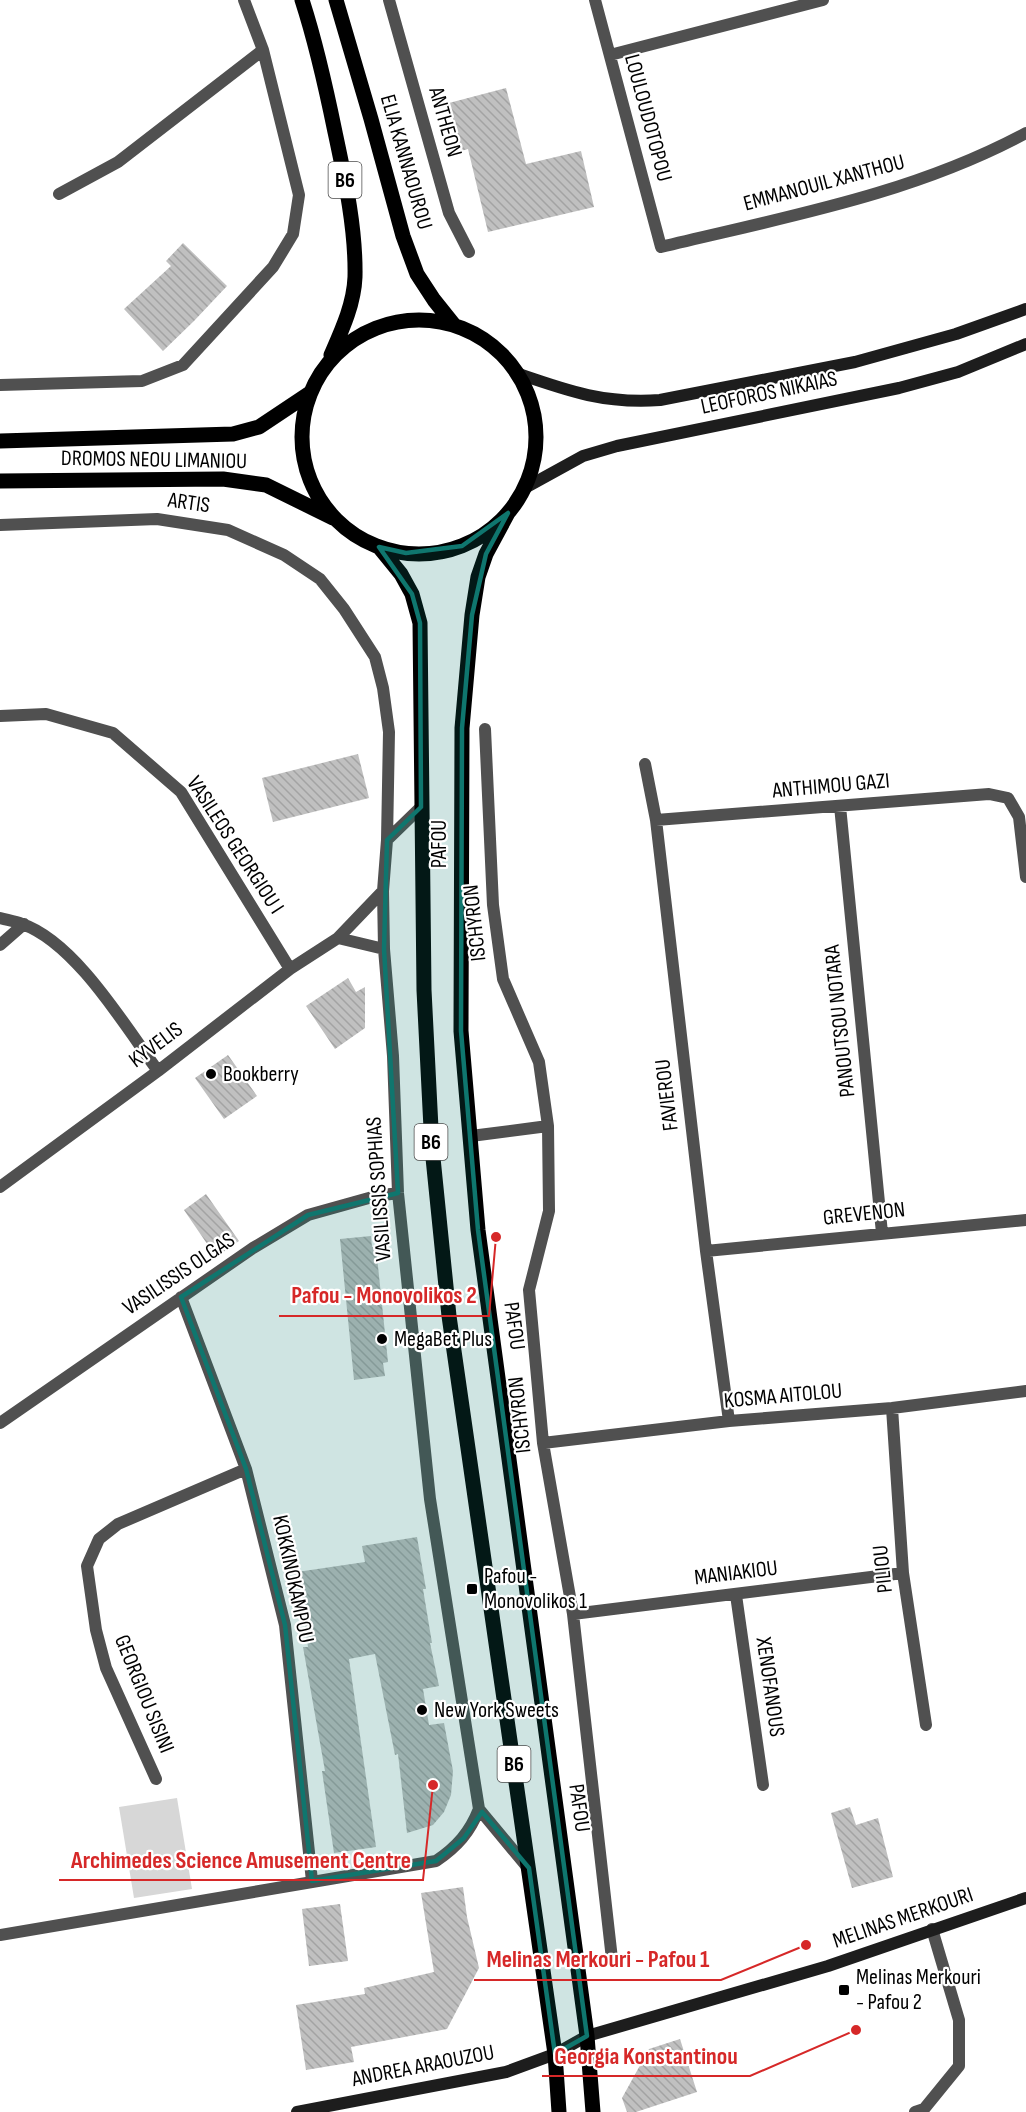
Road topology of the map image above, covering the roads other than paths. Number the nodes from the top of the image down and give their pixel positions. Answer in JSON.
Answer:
{"nodes":[{"id":1,"x":244,"y":0,"type":"edge"},
{"id":2,"x":302,"y":0,"type":"edge"},
{"id":3,"x":336,"y":0,"type":"edge"},
{"id":4,"x":389,"y":0,"type":"edge"},
{"id":5,"x":595,"y":0,"type":"edge"},
{"id":6,"x":823,"y":0,"type":"edge"},
{"id":7,"x":263,"y":50,"type":"junction"},
{"id":8,"x":610,"y":55,"type":"junction"},
{"id":9,"x":1026,"y":133,"type":"edge"},
{"id":10,"x":59,"y":194,"type":"dead end"},
{"id":11,"x":661,"y":247,"type":"joint"},
{"id":12,"x":469,"y":252,"type":"dead end"},
{"id":13,"x":1026,"y":309,"type":"edge"},
{"id":14,"x":454,"y":325,"type":"junction"},
{"id":15,"x":1026,"y":344,"type":"edge"},
{"id":16,"x":329,"y":360,"type":"junction"},
{"id":17,"x":516,"y":373,"type":"junction"},
{"id":18,"x":0,"y":385,"type":"edge"},
{"id":19,"x":310,"y":393,"type":"junction"},
{"id":20,"x":0,"y":441,"type":"edge"},
{"id":21,"x":0,"y":481,"type":"edge"},
{"id":22,"x":523,"y":489,"type":"junction"},
{"id":23,"x":508,"y":513,"type":"junction"},
{"id":24,"x":336,"y":519,"type":"junction"},
{"id":25,"x":0,"y":525,"type":"edge"},
{"id":26,"x":379,"y":547,"type":"junction"},
{"id":27,"x":344,"y":609,"type":"joint"},
{"id":28,"x":0,"y":717,"type":"edge"},
{"id":29,"x":484,"y":729,"type":"dead end"},
{"id":30,"x":645,"y":764,"type":"dead end"},
{"id":31,"x":840,"y":806,"type":"junction"},
{"id":32,"x":421,"y":807,"type":"junction"},
{"id":33,"x":656,"y":820,"type":"junction"},
{"id":34,"x":387,"y":840,"type":"junction"},
{"id":35,"x":1026,"y":877,"type":"edge"},
{"id":36,"x":383,"y":891,"type":"junction"},
{"id":37,"x":0,"y":918,"type":"edge"},
{"id":38,"x":24,"y":924,"type":"junction"},
{"id":39,"x":338,"y":938,"type":"junction"},
{"id":40,"x":0,"y":945,"type":"edge"},
{"id":41,"x":384,"y":949,"type":"junction"},
{"id":42,"x":290,"y":969,"type":"junction"},
{"id":43,"x":158,"y":1071,"type":"junction"},
{"id":44,"x":548,"y":1126,"type":"junction"},
{"id":45,"x":471,"y":1136,"type":"junction"},
{"id":46,"x":0,"y":1187,"type":"edge"},
{"id":47,"x":398,"y":1193,"type":"junction"},
{"id":48,"x":1026,"y":1220,"type":"edge"},
{"id":49,"x":882,"y":1233,"type":"junction"},
{"id":50,"x":706,"y":1251,"type":"junction"},
{"id":51,"x":182,"y":1297,"type":"junction"},
{"id":52,"x":1026,"y":1391,"type":"edge"},
{"id":53,"x":892,"y":1408,"type":"junction"},
{"id":54,"x":729,"y":1421,"type":"junction"},
{"id":55,"x":0,"y":1423,"type":"edge"},
{"id":56,"x":543,"y":1443,"type":"junction"},
{"id":57,"x":246,"y":1469,"type":"junction"},
{"id":58,"x":903,"y":1573,"type":"junction"},
{"id":59,"x":736,"y":1595,"type":"junction"},
{"id":60,"x":573,"y":1614,"type":"junction"},
{"id":61,"x":926,"y":1725,"type":"dead end"},
{"id":62,"x":156,"y":1779,"type":"dead end"},
{"id":63,"x":763,"y":1785,"type":"dead end"},
{"id":64,"x":479,"y":1809,"type":"junction"},
{"id":65,"x":529,"y":1868,"type":"junction"},
{"id":66,"x":312,"y":1881,"type":"junction"},
{"id":67,"x":1026,"y":1898,"type":"edge"},
{"id":68,"x":932,"y":1929,"type":"junction"},
{"id":69,"x":0,"y":1935,"type":"edge"},
{"id":70,"x":612,"y":1959,"type":"dead end"},
{"id":71,"x":587,"y":2036,"type":"junction"},
{"id":72,"x":555,"y":2054,"type":"junction"},
{"id":73,"x":297,"y":2112,"type":"edge"},
{"id":74,"x":559,"y":2112,"type":"edge"},
{"id":75,"x":593,"y":2112,"type":"edge"},
{"id":76,"x":915,"y":2112,"type":"edge"}],
"edges":[{"from":1,"to":7,"type":"street"},
{"from":2,"to":16,"type":"main road","number":"B6"},
{"from":3,"to":14,"type":"main road","name":"ELIA KANNAOUROU","number":"B6"},
{"from":4,"to":12,"type":"street","name":"ANTHEON"},
{"from":5,"to":8,"type":"street","name":"LOULOUDOTOPOU"},
{"from":6,"to":8,"type":"street"},
{"from":7,"to":10,"type":"street"},
{"from":7,"to":18,"type":"street"},
{"from":8,"to":11,"type":"street","name":"LOULOUDOTOPOU"},
{"from":9,"to":11,"type":"street","name":"EMMANOUIL XANTHOU"},
{"from":13,"to":17,"type":"main road","name":"LEOFOROS NIKAIAS"},
{"from":14,"to":16,"type":"main road","number":"B6"},
{"from":14,"to":17,"type":"main road","number":"B6"},
{"from":15,"to":22,"type":"main road","name":"LEOFOROS NIKAIAS"},
{"from":16,"to":19,"type":"main road","number":"B6"},
{"from":17,"to":22,"type":"main road","number":"B6"},
{"from":19,"to":20,"type":"main road","name":"DROMOS NEOU LIMANIOU"},
{"from":19,"to":24,"type":"main road","number":"B6"},
{"from":21,"to":24,"type":"main road","name":"DROMOS NEOU LIMANIOU"},
{"from":22,"to":23,"type":"main road","number":"B6"},
{"from":23,"to":26,"type":"main road","number":"B6"},
{"from":23,"to":45,"type":"main road","name":"PAFOU","number":"B6"},
{"from":24,"to":26,"type":"main road","number":"B6"},
{"from":25,"to":27,"type":"street","name":"ARTIS"},
{"from":26,"to":32,"type":"main road","name":"PAFOU","number":"B6"},
{"from":27,"to":34,"type":"street","name":"VASILISSIS SOPHIAS"},
{"from":28,"to":42,"type":"street","name":"VASILEOS GEORGIOU I"},
{"from":29,"to":44,"type":"street","name":"ISCHYRON"},
{"from":30,"to":33,"type":"street","name":"FAVIEROU"},
{"from":31,"to":33,"type":"street","name":"ANTHIMOU GAZI"},
{"from":31,"to":35,"type":"street","name":"ANTHIMOU GAZI"},
{"from":31,"to":49,"type":"street","name":"PANOUTSOU NOTARA"},
{"from":32,"to":34,"type":"street"},
{"from":32,"to":65,"type":"main road","name":"PAFOU","number":"B6"},
{"from":33,"to":50,"type":"street","name":"FAVIEROU"},
{"from":34,"to":36,"type":"street","name":"VASILISSIS SOPHIAS"},
{"from":36,"to":39,"type":"street","name":"KYVELIS"},
{"from":36,"to":41,"type":"street","name":"VASILISSIS SOPHIAS"},
{"from":37,"to":38,"type":"street"},
{"from":38,"to":40,"type":"street"},
{"from":38,"to":43,"type":"street"},
{"from":39,"to":41,"type":"street"},
{"from":39,"to":42,"type":"street","name":"KYVELIS"},
{"from":41,"to":47,"type":"street","name":"VASILISSIS SOPHIAS"},
{"from":42,"to":43,"type":"street","name":"KYVELIS"},
{"from":43,"to":46,"type":"street","name":"KYVELIS"},
{"from":44,"to":45,"type":"street"},
{"from":44,"to":56,"type":"street","name":"ISCHYRON"},
{"from":45,"to":71,"type":"main road","name":"PAFOU","number":"B6"},
{"from":47,"to":51,"type":"street","name":"VASILISSIS OLGAS"},
{"from":47,"to":64,"type":"street","name":"VASILISSIS SOPHIAS"},
{"from":48,"to":49,"type":"street","name":"GREVENON"},
{"from":49,"to":50,"type":"street","name":"GREVENON"},
{"from":50,"to":54,"type":"street","name":"FAVIEROU"},
{"from":51,"to":55,"type":"street","name":"VASILISSIS OLGAS"},
{"from":51,"to":57,"type":"street","name":"KOKKINOKAMPOU"},
{"from":52,"to":53,"type":"street","name":"KOSMA AITOLOU"},
{"from":53,"to":54,"type":"street","name":"KOSMA AITOLOU"},
{"from":53,"to":58,"type":"street","name":"PILIOU"},
{"from":54,"to":56,"type":"street","name":"KOSMA AITOLOU"},
{"from":56,"to":60,"type":"street","name":"ISCHYRON"},
{"from":57,"to":62,"type":"street","name":"GEORGIOU SISINI"},
{"from":57,"to":66,"type":"street","name":"KOKKINOKAMPOU"},
{"from":58,"to":59,"type":"street","name":"MANIAKIOU"},
{"from":58,"to":61,"type":"street","name":"PILIOU"},
{"from":59,"to":60,"type":"street","name":"MANIAKIOU"},
{"from":59,"to":63,"type":"street","name":"XENOFANOUS"},
{"from":60,"to":70,"type":"street","name":"ISCHYRON"},
{"from":64,"to":65,"type":"street"},
{"from":64,"to":66,"type":"street"},
{"from":65,"to":72,"type":"main road","name":"PAFOU","number":"B6"},
{"from":66,"to":69,"type":"street"},
{"from":67,"to":68,"type":"main road","name":"MELINAS MERKOURI"},
{"from":68,"to":71,"type":"main road","name":"MELINAS MERKOURI"},
{"from":68,"to":76,"type":"street"},
{"from":71,"to":72,"type":"main road","name":"MELINAS MERKOURI"},
{"from":71,"to":75,"type":"main road","name":"PAFOU","number":"B6"},
{"from":72,"to":73,"type":"main road","name":"ANDREA ARAOUZOU"},
{"from":72,"to":74,"type":"main road","name":"PAFOU","number":"B6"}]}
